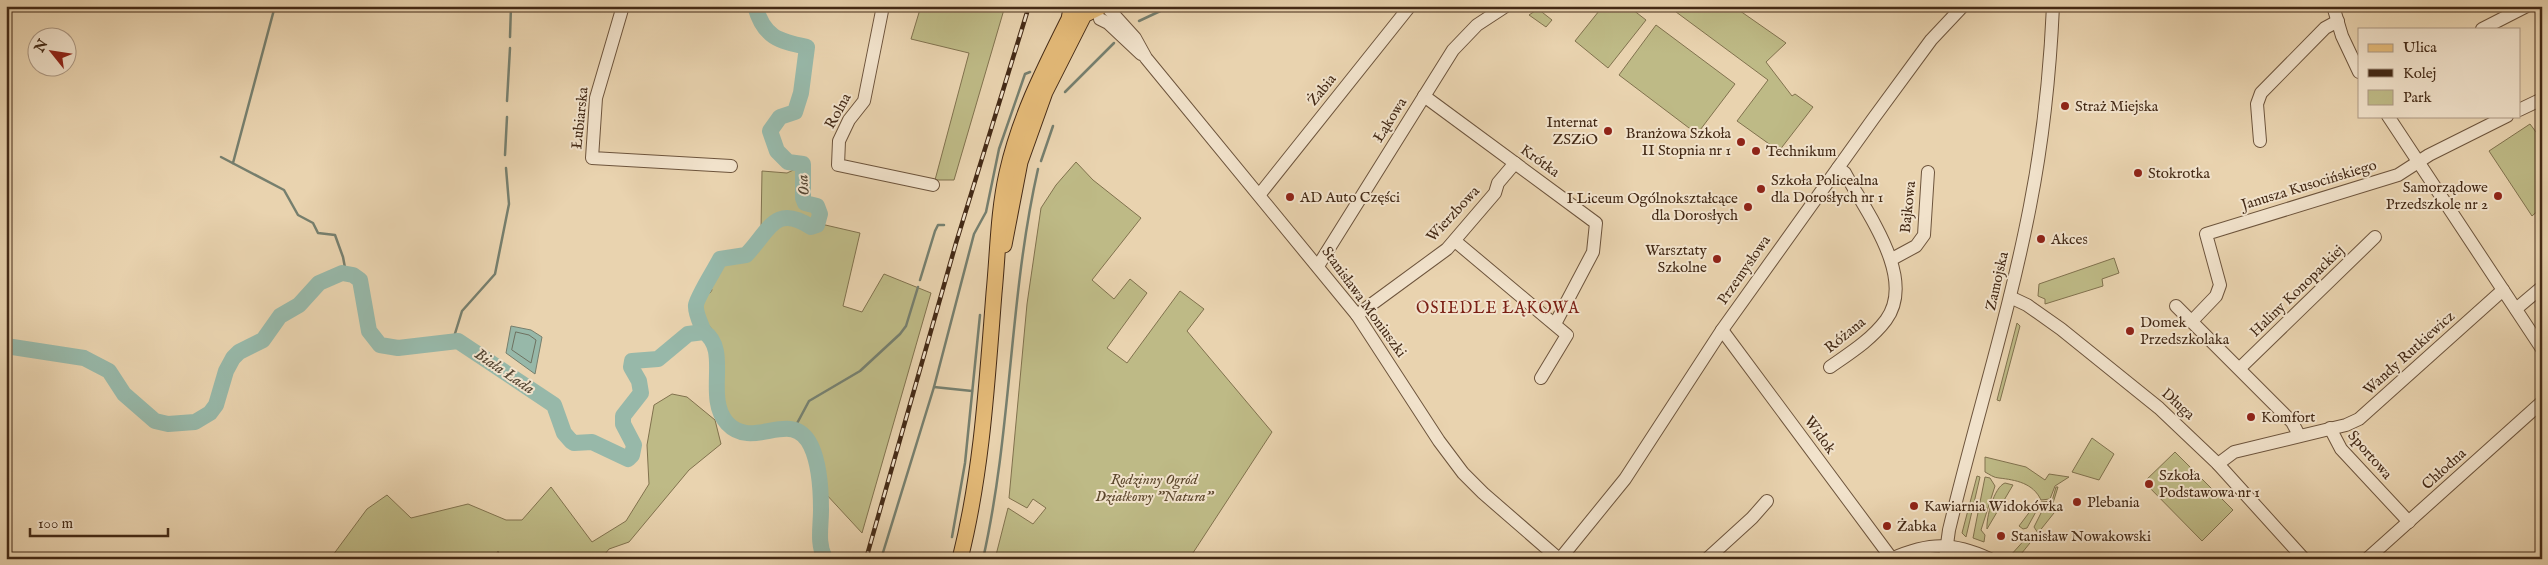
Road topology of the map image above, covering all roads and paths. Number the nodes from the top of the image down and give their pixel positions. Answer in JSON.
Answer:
{"nodes":[{"id":1,"x":623,"y":6,"type":"edge"},
{"id":2,"x":883,"y":6,"type":"edge"},
{"id":3,"x":1410,"y":6,"type":"edge"},
{"id":4,"x":1506,"y":6,"type":"edge"},
{"id":5,"x":1963,"y":6,"type":"edge"},
{"id":6,"x":2053,"y":6,"type":"edge"},
{"id":7,"x":2333,"y":6,"type":"edge"},
{"id":8,"x":2527,"y":6,"type":"edge"},
{"id":9,"x":1106,"y":9,"type":"edge"},
{"id":10,"x":1074,"y":11,"type":"edge"},
{"id":11,"x":2338,"y":21,"type":"junction"},
{"id":12,"x":2484,"y":28,"type":"edge"},
{"id":13,"x":2358,"y":70,"type":"edge"},
{"id":14,"x":1424,"y":96,"type":"junction"},
{"id":15,"x":2542,"y":99,"type":"edge"},
{"id":16,"x":2520,"y":110,"type":"edge"},
{"id":17,"x":2389,"y":118,"type":"edge"},
{"id":18,"x":2503,"y":118,"type":"edge"},
{"id":19,"x":2260,"y":141,"type":"dead end"},
{"id":20,"x":2419,"y":162,"type":"junction"},
{"id":21,"x":1514,"y":163,"type":"junction"},
{"id":22,"x":731,"y":166,"type":"dead end"},
{"id":23,"x":1838,"y":168,"type":"junction"},
{"id":24,"x":1928,"y":172,"type":"dead end"},
{"id":25,"x":933,"y":184,"type":"dead end"},
{"id":26,"x":1260,"y":194,"type":"junction"},
{"id":27,"x":2375,"y":237,"type":"dead end"},
{"id":28,"x":1455,"y":241,"type":"junction"},
{"id":29,"x":1892,"y":259,"type":"junction"},
{"id":30,"x":1318,"y":266,"type":"junction"},
{"id":31,"x":2542,"y":287,"type":"edge"},
{"id":32,"x":2503,"y":290,"type":"junction"},
{"id":33,"x":2010,"y":297,"type":"junction"},
{"id":34,"x":2176,"y":306,"type":"dead end"},
{"id":35,"x":2516,"y":309,"type":"junction"},
{"id":36,"x":1357,"y":315,"type":"junction"},
{"id":37,"x":2192,"y":321,"type":"junction"},
{"id":38,"x":1555,"y":324,"type":"junction"},
{"id":39,"x":1722,"y":330,"type":"junction"},
{"id":40,"x":2542,"y":349,"type":"edge"},
{"id":41,"x":1830,"y":367,"type":"dead end"},
{"id":42,"x":2240,"y":368,"type":"junction"},
{"id":43,"x":1541,"y":378,"type":"dead end"},
{"id":44,"x":2542,"y":402,"type":"edge"},
{"id":45,"x":2330,"y":428,"type":"junction"},
{"id":46,"x":2299,"y":436,"type":"junction"},
{"id":47,"x":2218,"y":464,"type":"junction"},
{"id":48,"x":1767,"y":501,"type":"dead end"},
{"id":49,"x":2409,"y":522,"type":"junction"},
{"id":50,"x":1946,"y":545,"type":"junction"},
{"id":51,"x":960,"y":559,"type":"edge"},
{"id":52,"x":1559,"y":559,"type":"edge"},
{"id":53,"x":1707,"y":559,"type":"edge"},
{"id":54,"x":1892,"y":559,"type":"edge"},
{"id":55,"x":1945,"y":559,"type":"edge"},
{"id":56,"x":1990,"y":559,"type":"edge"},
{"id":57,"x":2304,"y":559,"type":"edge"},
{"id":58,"x":2367,"y":559,"type":"edge"}],
"edges":[{"from":1,"to":22,"type":"street","name":"Łubiarska"},
{"from":2,"to":25,"type":"street","name":"Rolna"},
{"from":3,"to":26,"type":"street","name":"Żabia"},
{"from":4,"to":14,"type":"street","name":"Łąkowa"},
{"from":5,"to":23,"type":"street","name":"Przemysłowa"},
{"from":6,"to":33,"type":"street","name":"Zamojska"},
{"from":7,"to":11,"type":"street"},
{"from":8,"to":12,"type":"street"},
{"from":9,"to":10,"type":"main road"},
{"from":9,"to":26,"type":"street","name":"Stanisława Moniuszki"},
{"from":10,"to":51,"type":"main road"},
{"from":11,"to":13,"type":"street"},
{"from":11,"to":19,"type":"street"},
{"from":14,"to":21,"type":"street","name":"Krótka"},
{"from":14,"to":30,"type":"street","name":"Łąkowa"},
{"from":15,"to":16,"type":"street"},
{"from":17,"to":20,"type":"street"},
{"from":18,"to":20,"type":"street","name":"Janusza Kusocińskiego"},
{"from":20,"to":32,"type":"street"},
{"from":20,"to":37,"type":"street","name":"Janusza Kusocińskiego"},
{"from":21,"to":28,"type":"street","name":"Wierzbowa"},
{"from":21,"to":38,"type":"street","name":"Krótka"},
{"from":23,"to":29,"type":"street","name":"Różana"},
{"from":23,"to":39,"type":"street","name":"Przemysłowa"},
{"from":24,"to":29,"type":"street","name":"Bajkowa"},
{"from":26,"to":30,"type":"street","name":"Stanisława Moniuszki"},
{"from":27,"to":42,"type":"street","name":"Haliny Konopackiej"},
{"from":28,"to":36,"type":"street","name":"Wierzbowa"},
{"from":28,"to":38,"type":"street"},
{"from":29,"to":41,"type":"street","name":"Różana"},
{"from":30,"to":36,"type":"street","name":"Stanisława Moniuszki"},
{"from":31,"to":35,"type":"street"},
{"from":32,"to":35,"type":"street"},
{"from":32,"to":45,"type":"street","name":"Wandy Rutkiewicz"},
{"from":33,"to":47,"type":"street","name":"Długa"},
{"from":33,"to":50,"type":"street","name":"Zamojska"},
{"from":34,"to":37,"type":"street"},
{"from":35,"to":40,"type":"street"},
{"from":36,"to":52,"type":"street","name":"Stanisława Moniuszki"},
{"from":37,"to":42,"type":"street"},
{"from":38,"to":43,"type":"street"},
{"from":39,"to":52,"type":"street","name":"Przemysłowa"},
{"from":39,"to":54,"type":"street","name":"Widok"},
{"from":42,"to":46,"type":"street"},
{"from":44,"to":49,"type":"street","name":"Chłodna"},
{"from":45,"to":46,"type":"street","name":"Sportowa"},
{"from":45,"to":49,"type":"street","name":"Sportowa"},
{"from":46,"to":47,"type":"street","name":"Sportowa"},
{"from":47,"to":57,"type":"street","name":"Długa"},
{"from":48,"to":53,"type":"street"},
{"from":49,"to":58,"type":"street","name":"Chłodna"},
{"from":50,"to":54,"type":"street"},
{"from":50,"to":55,"type":"street","name":"Zamojska"},
{"from":50,"to":56,"type":"street"}]}
